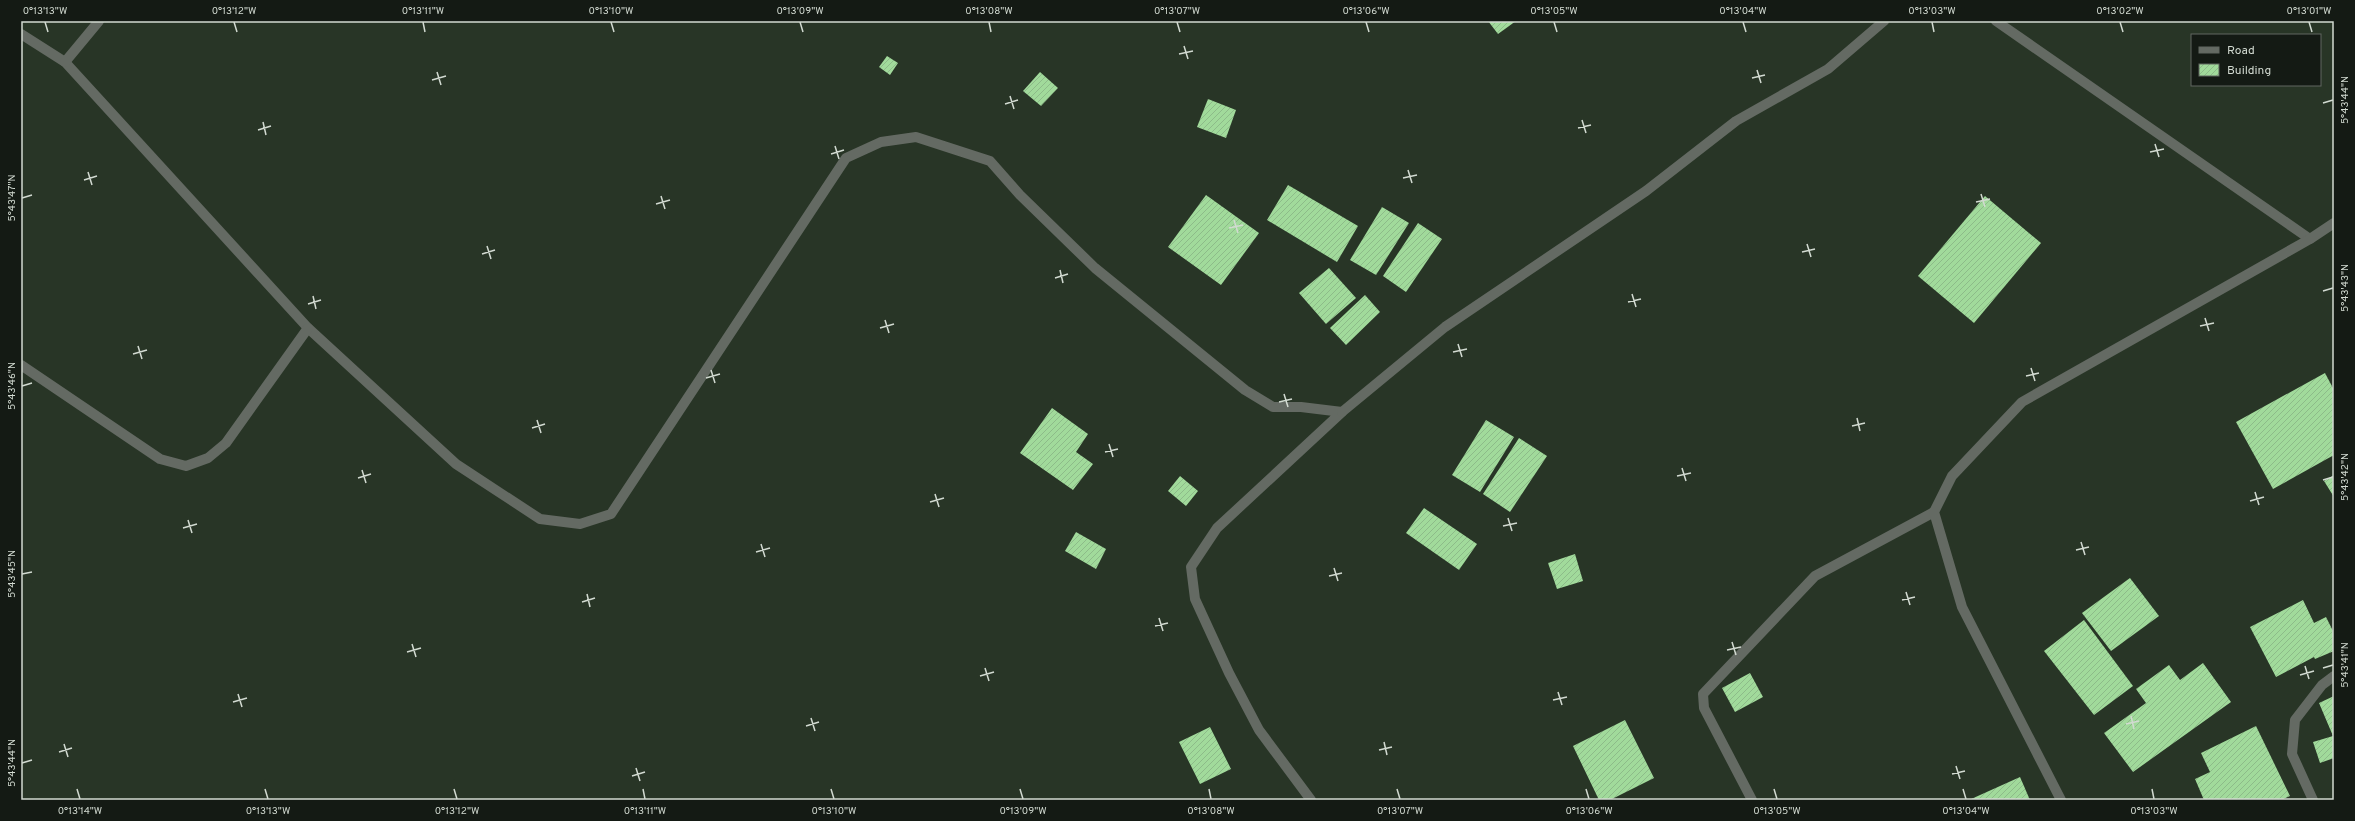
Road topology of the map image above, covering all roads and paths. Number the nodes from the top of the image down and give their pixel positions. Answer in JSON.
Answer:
{"nodes":[{"id":1,"x":99,"y":21,"type":"edge"},
{"id":2,"x":1884,"y":21,"type":"edge"},
{"id":3,"x":1996,"y":21,"type":"edge"},
{"id":4,"x":21,"y":34,"type":"edge"},
{"id":5,"x":65,"y":62,"type":"junction"},
{"id":6,"x":2334,"y":223,"type":"edge"},
{"id":7,"x":2310,"y":239,"type":"junction"},
{"id":8,"x":308,"y":328,"type":"junction"},
{"id":9,"x":21,"y":365,"type":"edge"},
{"id":10,"x":1342,"y":412,"type":"junction"},
{"id":11,"x":1934,"y":512,"type":"junction"},
{"id":12,"x":2334,"y":676,"type":"edge"},
{"id":13,"x":1311,"y":800,"type":"edge"},
{"id":14,"x":1752,"y":800,"type":"edge"},
{"id":15,"x":2061,"y":800,"type":"edge"},
{"id":16,"x":2313,"y":800,"type":"edge"}],
"edges":[{"from":1,"to":5,"type":"street"},
{"from":2,"to":10,"type":"street"},
{"from":3,"to":7,"type":"street"},
{"from":4,"to":5,"type":"street"},
{"from":5,"to":8,"type":"street"},
{"from":6,"to":7,"type":"street"},
{"from":7,"to":11,"type":"street"},
{"from":8,"to":9,"type":"street"},
{"from":8,"to":10,"type":"street"},
{"from":10,"to":13,"type":"street"},
{"from":11,"to":14,"type":"street"},
{"from":11,"to":15,"type":"street"},
{"from":12,"to":16,"type":"street"}]}
